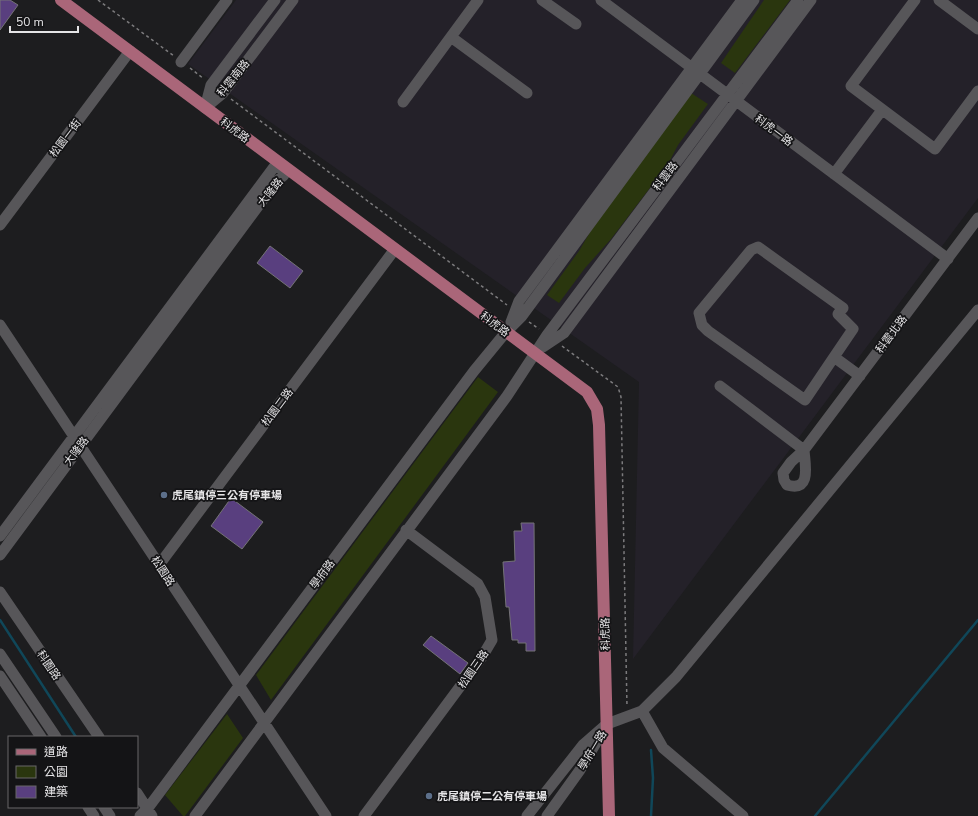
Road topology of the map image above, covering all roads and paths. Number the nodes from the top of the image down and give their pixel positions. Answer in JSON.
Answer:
{"nodes":[{"id":1,"x":61,"y":0,"type":"edge"},
{"id":2,"x":98,"y":0,"type":"edge"},
{"id":3,"x":227,"y":0,"type":"edge"},
{"id":4,"x":275,"y":0,"type":"edge"},
{"id":5,"x":293,"y":0,"type":"edge"},
{"id":6,"x":478,"y":0,"type":"edge"},
{"id":7,"x":542,"y":0,"type":"edge"},
{"id":8,"x":601,"y":0,"type":"edge"},
{"id":9,"x":742,"y":0,"type":"edge"},
{"id":10,"x":754,"y":0,"type":"edge"},
{"id":11,"x":798,"y":0,"type":"edge"},
{"id":12,"x":811,"y":0,"type":"edge"},
{"id":13,"x":915,"y":0,"type":"edge"},
{"id":14,"x":939,"y":0,"type":"edge"},
{"id":15,"x":576,"y":24,"type":"dead end"},
{"id":16,"x":978,"y":29,"type":"edge"},
{"id":17,"x":451,"y":38,"type":"junction"},
{"id":18,"x":130,"y":51,"type":"junction"},
{"id":19,"x":181,"y":62,"type":"junction"},
{"id":20,"x":696,"y":71,"type":"junction"},
{"id":21,"x":211,"y":85,"type":"junction"},
{"id":22,"x":978,"y":91,"type":"edge"},
{"id":23,"x":222,"y":93,"type":"junction"},
{"id":24,"x":527,"y":93,"type":"dead end"},
{"id":25,"x":731,"y":97,"type":"junction"},
{"id":26,"x":403,"y":102,"type":"dead end"},
{"id":27,"x":205,"y":108,"type":"junction"},
{"id":28,"x":882,"y":110,"type":"junction"},
{"id":29,"x":280,"y":164,"type":"junction"},
{"id":30,"x":834,"y":174,"type":"junction"},
{"id":31,"x":978,"y":218,"type":"edge"},
{"id":32,"x":0,"y":225,"type":"edge"},
{"id":33,"x":395,"y":249,"type":"junction"},
{"id":34,"x":948,"y":259,"type":"junction"},
{"id":35,"x":978,"y":310,"type":"edge"},
{"id":36,"x":519,"y":314,"type":"junction"},
{"id":37,"x":0,"y":325,"type":"edge"},
{"id":38,"x":506,"y":332,"type":"junction"},
{"id":39,"x":550,"y":337,"type":"junction"},
{"id":40,"x":534,"y":353,"type":"junction"},
{"id":41,"x":834,"y":357,"type":"junction"},
{"id":42,"x":860,"y":376,"type":"junction"},
{"id":43,"x":720,"y":386,"type":"dead end"},
{"id":44,"x":77,"y":441,"type":"junction"},
{"id":45,"x":406,"y":530,"type":"junction"},
{"id":46,"x":0,"y":536,"type":"edge"},
{"id":47,"x":0,"y":555,"type":"edge"},
{"id":48,"x":159,"y":565,"type":"junction"},
{"id":49,"x":0,"y":592,"type":"edge"},
{"id":50,"x":0,"y":654,"type":"edge"},
{"id":51,"x":0,"y":676,"type":"edge"},
{"id":52,"x":239,"y":686,"type":"junction"},
{"id":53,"x":642,"y":711,"type":"junction"},
{"id":54,"x":627,"y":716,"type":"junction"},
{"id":55,"x":264,"y":723,"type":"junction"},
{"id":56,"x":607,"y":724,"type":"junction"},
{"id":57,"x":40,"y":736,"type":"edge"},
{"id":58,"x":55,"y":736,"type":"edge"},
{"id":59,"x":98,"y":736,"type":"edge"},
{"id":60,"x":138,"y":795,"type":"edge"},
{"id":61,"x":146,"y":813,"type":"edge"},
{"id":62,"x":194,"y":816,"type":"edge"},
{"id":63,"x":326,"y":816,"type":"edge"},
{"id":64,"x":364,"y":816,"type":"edge"},
{"id":65,"x":527,"y":816,"type":"edge"},
{"id":66,"x":547,"y":816,"type":"edge"},
{"id":67,"x":609,"y":816,"type":"edge"},
{"id":68,"x":744,"y":816,"type":"edge"}],
"edges":[{"from":1,"to":18,"type":"main road","name":"科虎路"},
{"from":2,"to":19,"type":"path"},
{"from":3,"to":19,"type":"street"},
{"from":4,"to":21,"type":"street","name":"科雲南路"},
{"from":5,"to":23,"type":"street","name":"科雲南路"},
{"from":6,"to":17,"type":"street"},
{"from":7,"to":15,"type":"street"},
{"from":8,"to":20,"type":"street","name":"科虎一路"},
{"from":9,"to":20,"type":"street"},
{"from":10,"to":20,"type":"street"},
{"from":11,"to":25,"type":"street"},
{"from":12,"to":25,"type":"street"},
{"from":13,"to":28,"type":"street"},
{"from":14,"to":16,"type":"street"},
{"from":17,"to":24,"type":"street"},
{"from":17,"to":26,"type":"street"},
{"from":18,"to":27,"type":"main road","name":"科虎路"},
{"from":18,"to":32,"type":"street","name":"松園一街"},
{"from":19,"to":21,"type":"path"},
{"from":20,"to":25,"type":"street","name":"科虎一路"},
{"from":20,"to":36,"type":"street"},
{"from":21,"to":27,"type":"street","name":"科雲南路"},
{"from":22,"to":28,"type":"street"},
{"from":23,"to":27,"type":"street","name":"科雲南路"},
{"from":23,"to":36,"type":"path"},
{"from":25,"to":30,"type":"street","name":"科虎一路"},
{"from":25,"to":39,"type":"street"},
{"from":27,"to":29,"type":"main road","name":"科虎路"},
{"from":28,"to":30,"type":"street"},
{"from":29,"to":33,"type":"main road","name":"科虎路"},
{"from":29,"to":44,"type":"street","name":"大隆路"},
{"from":30,"to":34,"type":"street","name":"科虎一路"},
{"from":31,"to":34,"type":"street","name":"科雲北路"},
{"from":33,"to":38,"type":"main road","name":"科虎路"},
{"from":33,"to":48,"type":"street","name":"松園二路"},
{"from":34,"to":42,"type":"street","name":"科雲北路"},
{"from":35,"to":53,"type":"street"},
{"from":36,"to":38,"type":"street"},
{"from":36,"to":39,"type":"path"},
{"from":37,"to":44,"type":"street","name":"松園路"},
{"from":38,"to":40,"type":"main road","name":"科虎路"},
{"from":38,"to":52,"type":"street","name":"學府路"},
{"from":39,"to":40,"type":"street"},
{"from":39,"to":54,"type":"path"},
{"from":40,"to":45,"type":"street"},
{"from":40,"to":56,"type":"main road","name":"科虎路"},
{"from":41,"to":41,"type":"street"},
{"from":41,"to":42,"type":"street"},
{"from":42,"to":43,"type":"street","name":"科雲北路"},
{"from":44,"to":46,"type":"street","name":"大隆路"},
{"from":44,"to":47,"type":"street","name":"大隆路"},
{"from":44,"to":48,"type":"street","name":"松園路"},
{"from":45,"to":55,"type":"street"},
{"from":45,"to":64,"type":"street","name":"松園三路"},
{"from":48,"to":52,"type":"street","name":"松園路"},
{"from":49,"to":59,"type":"street","name":"科園路"},
{"from":50,"to":58,"type":"street"},
{"from":51,"to":57,"type":"street"},
{"from":52,"to":55,"type":"street","name":"松園路"},
{"from":52,"to":61,"type":"street","name":"學府路"},
{"from":53,"to":54,"type":"street"},
{"from":53,"to":68,"type":"street"},
{"from":54,"to":56,"type":"street"},
{"from":55,"to":62,"type":"street"},
{"from":55,"to":63,"type":"street","name":"松園路"},
{"from":56,"to":65,"type":"street","name":"學府一路"},
{"from":56,"to":66,"type":"street","name":"學府一路"},
{"from":56,"to":67,"type":"main road","name":"科虎路"},
{"from":60,"to":61,"type":"street"}]}
